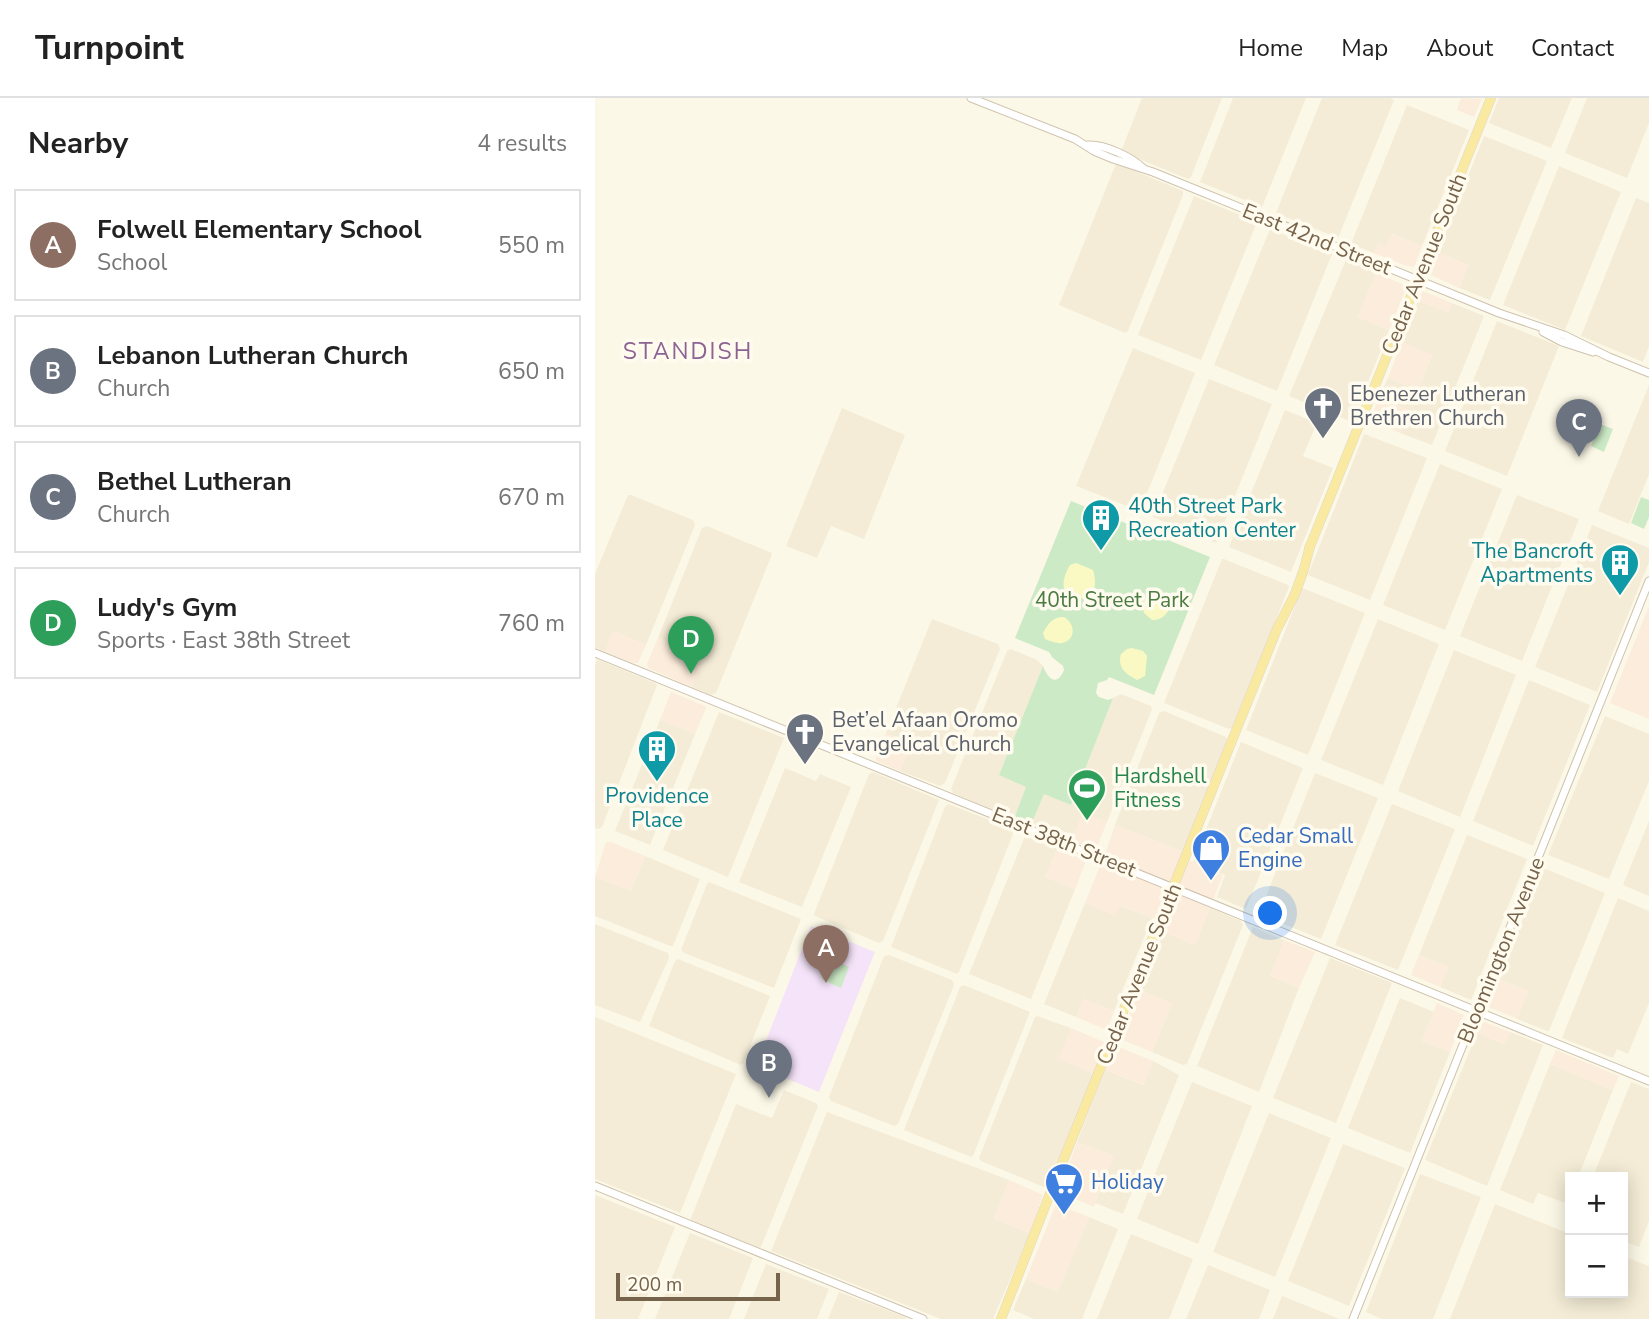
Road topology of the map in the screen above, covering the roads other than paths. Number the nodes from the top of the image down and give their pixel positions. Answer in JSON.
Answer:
{"nodes":[{"id":1,"x":971,"y":98,"type":"edge"},
{"id":2,"x":1491,"y":98,"type":"edge"},
{"id":3,"x":1417,"y":279,"type":"junction"},
{"id":4,"x":1649,"y":373,"type":"edge"},
{"id":5,"x":1649,"y":581,"type":"edge"},
{"id":6,"x":595,"y":653,"type":"edge"},
{"id":7,"x":1173,"y":887,"type":"junction"},
{"id":8,"x":1476,"y":1010,"type":"junction"},
{"id":9,"x":1649,"y":1081,"type":"edge"},
{"id":10,"x":595,"y":1186,"type":"edge"},
{"id":11,"x":923,"y":1319,"type":"edge"},
{"id":12,"x":1001,"y":1319,"type":"edge"},
{"id":13,"x":1353,"y":1319,"type":"edge"}],
"edges":[{"from":1,"to":3,"type":"street","name":"East 42nd Street"},
{"from":2,"to":3,"type":"main road","name":"Cedar Avenue South"},
{"from":3,"to":4,"type":"street","name":"East 42nd Street"},
{"from":3,"to":7,"type":"main road","name":"Cedar Avenue South"},
{"from":5,"to":8,"type":"street","name":"Bloomington Avenue"},
{"from":6,"to":7,"type":"street","name":"East 38th Street"},
{"from":7,"to":8,"type":"street","name":"East 38th Street"},
{"from":7,"to":12,"type":"main road","name":"Cedar Avenue South"},
{"from":8,"to":9,"type":"street","name":"East 38th Street"},
{"from":8,"to":13,"type":"street","name":"Bloomington Avenue"},
{"from":10,"to":11,"type":"street"}]}
